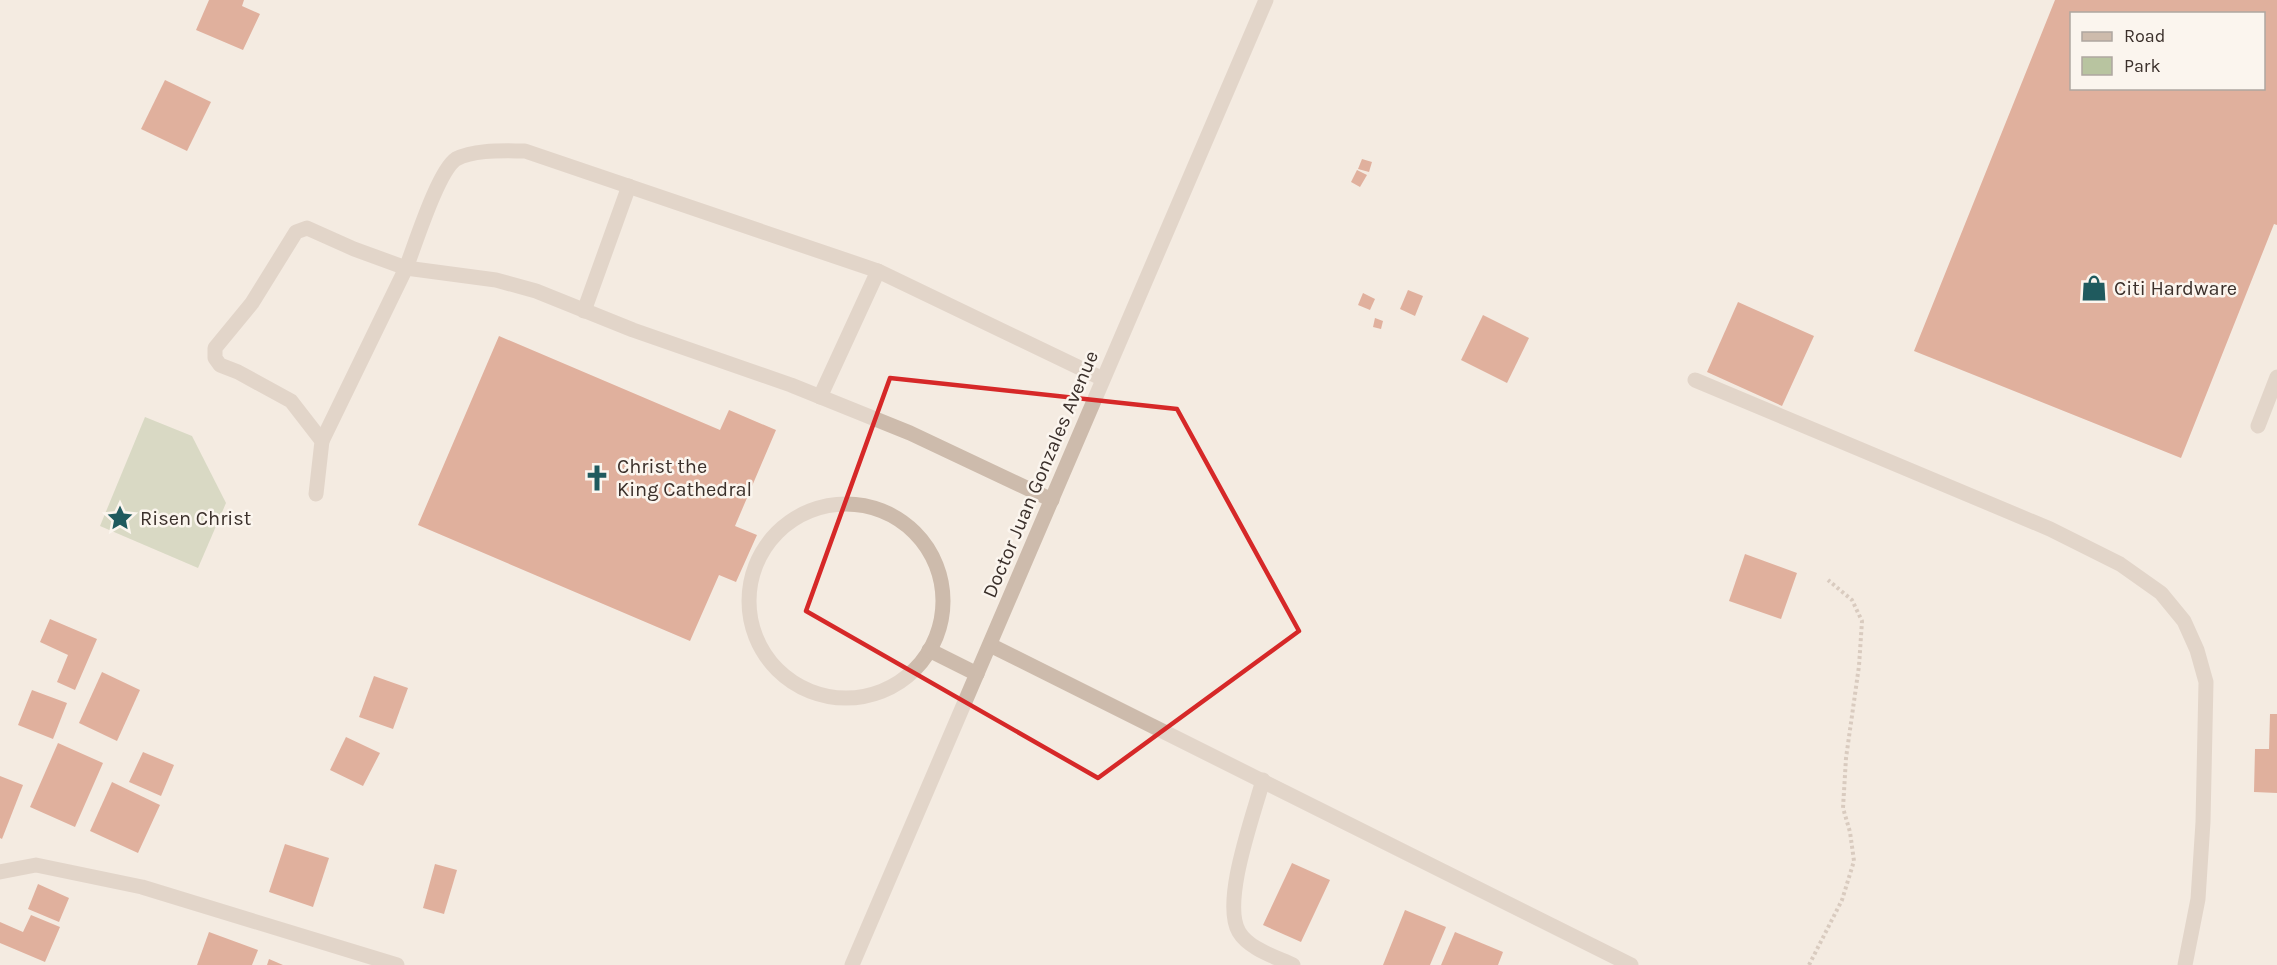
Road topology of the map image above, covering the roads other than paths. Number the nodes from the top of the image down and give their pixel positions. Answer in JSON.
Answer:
{"nodes":[{"id":1,"x":1266,"y":0,"type":"edge"},
{"id":2,"x":629,"y":186,"type":"junction"},
{"id":3,"x":406,"y":268,"type":"junction"},
{"id":4,"x":878,"y":271,"type":"junction"},
{"id":5,"x":584,"y":311,"type":"junction"},
{"id":6,"x":2277,"y":377,"type":"edge"},
{"id":7,"x":1103,"y":379,"type":"junction"},
{"id":8,"x":1695,"y":380,"type":"dead end"},
{"id":9,"x":820,"y":397,"type":"junction"},
{"id":10,"x":2258,"y":426,"type":"dead end"},
{"id":11,"x":322,"y":441,"type":"junction"},
{"id":12,"x":315,"y":494,"type":"dead end"},
{"id":13,"x":1052,"y":500,"type":"junction"},
{"id":14,"x":990,"y":645,"type":"junction"},
{"id":15,"x":929,"y":650,"type":"junction"},
{"id":16,"x":977,"y":674,"type":"junction"},
{"id":17,"x":1263,"y":780,"type":"junction"},
{"id":18,"x":0,"y":872,"type":"edge"},
{"id":19,"x":397,"y":965,"type":"edge"},
{"id":20,"x":852,"y":965,"type":"edge"},
{"id":21,"x":1293,"y":965,"type":"edge"},
{"id":22,"x":1631,"y":965,"type":"edge"},
{"id":23,"x":2185,"y":965,"type":"edge"}],
"edges":[{"from":1,"to":7,"type":"street","name":"Doctor Juan Gonzales Avenue"},
{"from":2,"to":3,"type":"street"},
{"from":2,"to":4,"type":"street"},
{"from":2,"to":5,"type":"street"},
{"from":3,"to":5,"type":"street"},
{"from":3,"to":11,"type":"street"},
{"from":3,"to":11,"type":"street"},
{"from":4,"to":7,"type":"street"},
{"from":4,"to":9,"type":"street"},
{"from":5,"to":9,"type":"street"},
{"from":6,"to":10,"type":"street"},
{"from":7,"to":13,"type":"street","name":"Doctor Juan Gonzales Avenue"},
{"from":8,"to":23,"type":"street"},
{"from":9,"to":13,"type":"street"},
{"from":11,"to":12,"type":"street"},
{"from":13,"to":14,"type":"street","name":"Doctor Juan Gonzales Avenue"},
{"from":14,"to":16,"type":"street","name":"Doctor Juan Gonzales Avenue"},
{"from":14,"to":17,"type":"street"},
{"from":15,"to":15,"type":"street"},
{"from":15,"to":16,"type":"street"},
{"from":16,"to":20,"type":"street","name":"Doctor Juan Gonzales Avenue"},
{"from":17,"to":21,"type":"street"},
{"from":17,"to":22,"type":"street"},
{"from":18,"to":19,"type":"street"}]}
